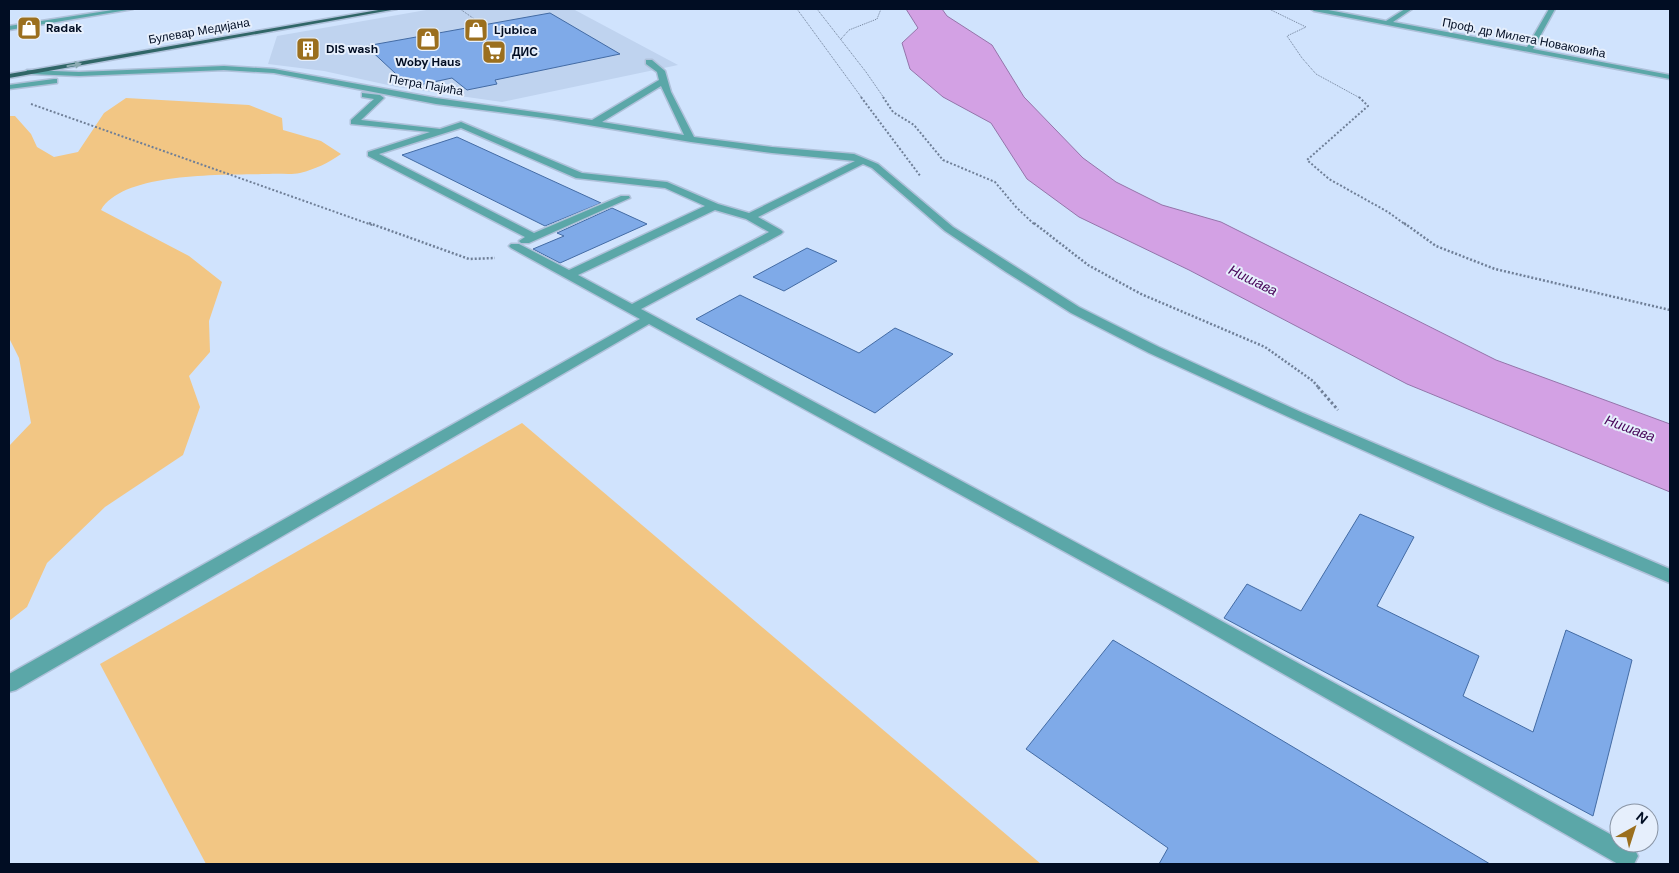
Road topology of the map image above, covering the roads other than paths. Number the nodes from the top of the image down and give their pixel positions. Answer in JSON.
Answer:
{"nodes":[{"id":1,"x":78,"y":9,"type":"edge"},
{"id":2,"x":130,"y":9,"type":"edge"},
{"id":3,"x":355,"y":9,"type":"edge"},
{"id":4,"x":394,"y":9,"type":"edge"},
{"id":5,"x":1314,"y":9,"type":"edge"},
{"id":6,"x":1410,"y":9,"type":"edge"},
{"id":7,"x":1552,"y":9,"type":"edge"},
{"id":8,"x":36,"y":23,"type":"junction"},
{"id":9,"x":1388,"y":23,"type":"junction"},
{"id":10,"x":9,"y":28,"type":"edge"},
{"id":11,"x":1529,"y":50,"type":"junction"},
{"id":12,"x":649,"y":62,"type":"dead end"},
{"id":13,"x":9,"y":68,"type":"edge"},
{"id":14,"x":30,"y":72,"type":"junction"},
{"id":15,"x":9,"y":76,"type":"edge"},
{"id":16,"x":1670,"y":77,"type":"edge"},
{"id":17,"x":663,"y":81,"type":"junction"},
{"id":18,"x":9,"y":87,"type":"edge"},
{"id":19,"x":595,"y":122,"type":"junction"},
{"id":20,"x":443,"y":130,"type":"junction"},
{"id":21,"x":691,"y":139,"type":"junction"},
{"id":22,"x":864,"y":160,"type":"junction"},
{"id":23,"x":625,"y":198,"type":"dead end"},
{"id":24,"x":714,"y":206,"type":"junction"},
{"id":25,"x":750,"y":217,"type":"junction"},
{"id":26,"x":533,"y":237,"type":"junction"},
{"id":27,"x":569,"y":275,"type":"junction"},
{"id":28,"x":632,"y":309,"type":"junction"},
{"id":29,"x":649,"y":319,"type":"junction"},
{"id":30,"x":1670,"y":576,"type":"edge"},
{"id":31,"x":9,"y":684,"type":"edge"},
{"id":32,"x":1626,"y":856,"type":"dead end"}],
"edges":[{"from":1,"to":8,"type":"street"},
{"from":2,"to":8,"type":"street"},
{"from":3,"to":13,"type":"main road","name":"Булевар Медијана"},
{"from":14,"to":4,"type":"main road","name":"Булевар Медијана","one_way":true},
{"from":5,"to":9,"type":"street","name":"Проф. др Милета Новаковића"},
{"from":6,"to":9,"type":"street"},
{"from":7,"to":11,"type":"street"},
{"from":8,"to":10,"type":"street"},
{"from":9,"to":11,"type":"street","name":"Проф. др Милета Новаковића"},
{"from":11,"to":16,"type":"street","name":"Проф. др Милета Новаковића"},
{"from":12,"to":17,"type":"street"},
{"from":14,"to":15,"type":"main road","name":"Булевар Медијана"},
{"from":14,"to":19,"type":"street","name":"Петра Пајића"},
{"from":17,"to":19,"type":"street"},
{"from":17,"to":21,"type":"street"},
{"from":18,"to":20,"type":"street"},
{"from":19,"to":21,"type":"street","name":"Петра Пајића"},
{"from":20,"to":24,"type":"street"},
{"from":20,"to":26,"type":"street"},
{"from":21,"to":22,"type":"street","name":"Петра Пајића"},
{"from":22,"to":25,"type":"street"},
{"from":22,"to":30,"type":"street"},
{"from":23,"to":26,"type":"street"},
{"from":24,"to":25,"type":"street"},
{"from":24,"to":27,"type":"street"},
{"from":25,"to":28,"type":"street"},
{"from":26,"to":27,"type":"street"},
{"from":27,"to":28,"type":"street"},
{"from":28,"to":29,"type":"street"},
{"from":29,"to":31,"type":"street"},
{"from":29,"to":32,"type":"street"}]}
